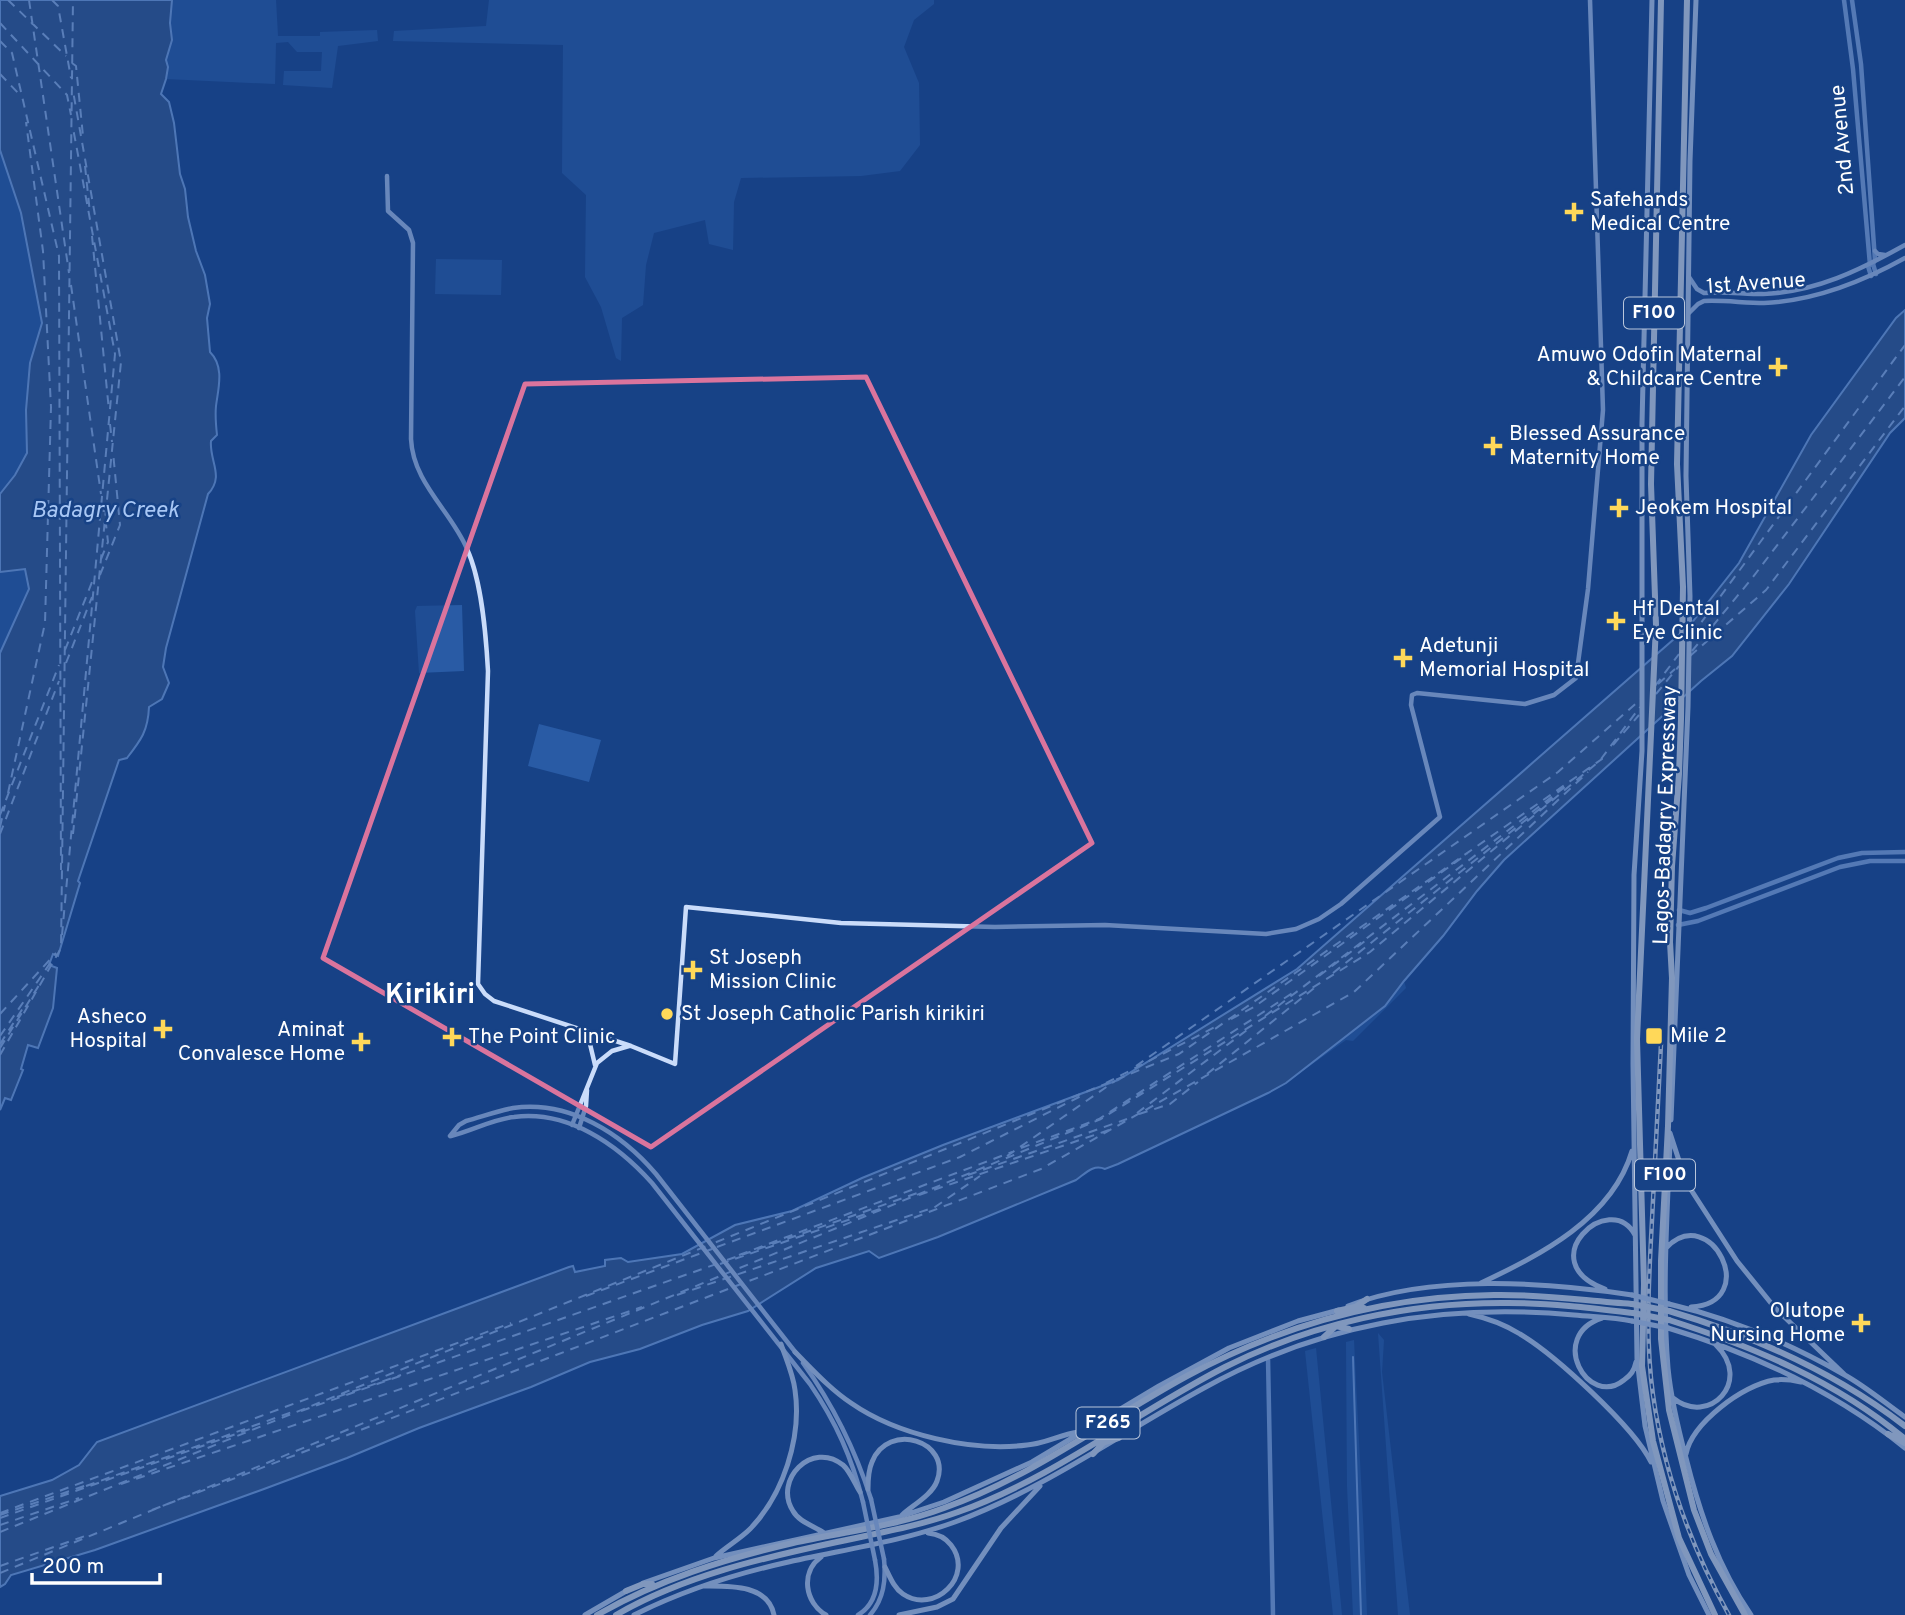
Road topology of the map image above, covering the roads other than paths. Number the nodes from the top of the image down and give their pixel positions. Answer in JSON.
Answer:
{"nodes":[{"id":1,"x":1590,"y":0,"type":"edge"},
{"id":2,"x":1652,"y":0,"type":"edge"},
{"id":3,"x":1661,"y":0,"type":"edge"},
{"id":4,"x":1687,"y":0,"type":"edge"},
{"id":5,"x":1696,"y":0,"type":"edge"},
{"id":6,"x":1844,"y":0,"type":"edge"},
{"id":7,"x":1852,"y":0,"type":"edge"},
{"id":8,"x":387,"y":176,"type":"dead end"},
{"id":9,"x":1905,"y":245,"type":"edge"},
{"id":10,"x":1875,"y":251,"type":"junction"},
{"id":11,"x":1889,"y":254,"type":"junction"},
{"id":12,"x":1905,"y":258,"type":"edge"},
{"id":13,"x":1870,"y":265,"type":"junction"},
{"id":14,"x":1874,"y":275,"type":"junction"},
{"id":15,"x":1689,"y":276,"type":"junction"},
{"id":16,"x":1689,"y":313,"type":"junction"},
{"id":17,"x":1905,"y":852,"type":"edge"},
{"id":18,"x":1905,"y":861,"type":"edge"},
{"id":19,"x":1819,"y":864,"type":"junction"},
{"id":20,"x":1822,"y":873,"type":"junction"},
{"id":21,"x":1679,"y":910,"type":"junction"},
{"id":22,"x":1678,"y":925,"type":"junction"},
{"id":23,"x":577,"y":1030,"type":"junction"},
{"id":24,"x":631,"y":1046,"type":"junction"},
{"id":25,"x":595,"y":1068,"type":"junction"},
{"id":26,"x":587,"y":1089,"type":"junction"},
{"id":27,"x":575,"y":1116,"type":"junction"},
{"id":28,"x":582,"y":1119,"type":"junction"},
{"id":29,"x":572,"y":1125,"type":"junction"},
{"id":30,"x":579,"y":1128,"type":"junction"},
{"id":31,"x":1671,"y":1133,"type":"junction"},
{"id":32,"x":1634,"y":1137,"type":"junction"},
{"id":33,"x":1636,"y":1242,"type":"junction"},
{"id":34,"x":1666,"y":1248,"type":"junction"},
{"id":35,"x":1477,"y":1285,"type":"junction"},
{"id":36,"x":1611,"y":1292,"type":"junction"},
{"id":37,"x":1367,"y":1299,"type":"junction"},
{"id":38,"x":1355,"y":1307,"type":"junction"},
{"id":39,"x":1669,"y":1307,"type":"junction"},
{"id":40,"x":1686,"y":1308,"type":"junction"},
{"id":41,"x":1370,"y":1309,"type":"junction"},
{"id":42,"x":1337,"y":1314,"type":"junction"},
{"id":43,"x":1456,"y":1314,"type":"junction"},
{"id":44,"x":1606,"y":1317,"type":"junction"},
{"id":45,"x":1632,"y":1317,"type":"junction"},
{"id":46,"x":1668,"y":1324,"type":"junction"},
{"id":47,"x":1343,"y":1325,"type":"junction"},
{"id":48,"x":1324,"y":1337,"type":"junction"},
{"id":49,"x":779,"y":1342,"type":"junction"},
{"id":50,"x":1714,"y":1343,"type":"junction"},
{"id":51,"x":796,"y":1352,"type":"junction"},
{"id":52,"x":1268,"y":1357,"type":"junction"},
{"id":53,"x":1637,"y":1359,"type":"junction"},
{"id":54,"x":1845,"y":1375,"type":"junction"},
{"id":55,"x":1811,"y":1384,"type":"junction"},
{"id":56,"x":1672,"y":1397,"type":"junction"},
{"id":57,"x":1905,"y":1417,"type":"edge"},
{"id":58,"x":1905,"y":1426,"type":"edge"},
{"id":59,"x":1890,"y":1431,"type":"junction"},
{"id":60,"x":1082,"y":1432,"type":"junction"},
{"id":61,"x":1115,"y":1435,"type":"junction"},
{"id":62,"x":1905,"y":1443,"type":"edge"},
{"id":63,"x":1091,"y":1451,"type":"junction"},
{"id":64,"x":1685,"y":1456,"type":"junction"},
{"id":65,"x":1657,"y":1479,"type":"junction"},
{"id":66,"x":1043,"y":1483,"type":"junction"},
{"id":67,"x":868,"y":1489,"type":"junction"},
{"id":68,"x":860,"y":1492,"type":"junction"},
{"id":69,"x":899,"y":1517,"type":"junction"},
{"id":70,"x":824,"y":1533,"type":"junction"},
{"id":71,"x":921,"y":1533,"type":"junction"},
{"id":72,"x":828,"y":1554,"type":"junction"},
{"id":73,"x":714,"y":1558,"type":"junction"},
{"id":74,"x":885,"y":1567,"type":"junction"},
{"id":75,"x":655,"y":1582,"type":"junction"},
{"id":76,"x":697,"y":1587,"type":"junction"},
{"id":77,"x":627,"y":1594,"type":"junction"},
{"id":78,"x":585,"y":1615,"type":"edge"},
{"id":79,"x":597,"y":1615,"type":"edge"},
{"id":80,"x":617,"y":1615,"type":"edge"},
{"id":81,"x":634,"y":1615,"type":"edge"},
{"id":82,"x":774,"y":1615,"type":"edge"},
{"id":83,"x":827,"y":1615,"type":"edge"},
{"id":84,"x":858,"y":1615,"type":"edge"},
{"id":85,"x":870,"y":1615,"type":"edge"},
{"id":86,"x":899,"y":1615,"type":"edge"},
{"id":87,"x":1273,"y":1615,"type":"edge"},
{"id":88,"x":1709,"y":1615,"type":"edge"},
{"id":89,"x":1715,"y":1615,"type":"edge"},
{"id":90,"x":1745,"y":1615,"type":"edge"},
{"id":91,"x":1751,"y":1615,"type":"edge"}],
"edges":[{"from":1,"to":24,"type":"main road"},
{"from":2,"to":32,"type":"main road","name":"Lagos-Badagry Expressway"},
{"from":3,"to":89,"type":"highway","name":"Lagos-Badagry Expressway","number":"F100"},
{"from":4,"to":90,"type":"highway","name":"Lagos-Badagry Expressway","number":"F100"},
{"from":5,"to":15,"type":"main road","name":"Lagos-Badagry Expressway"},
{"from":6,"to":13,"type":"street","name":"2nd Avenue"},
{"from":7,"to":10,"type":"street","name":"2nd Avenue"},
{"from":8,"to":23,"type":"main road"},
{"from":9,"to":11,"type":"main road","name":"1st Avenue"},
{"from":10,"to":11,"type":"main road"},
{"from":10,"to":13,"type":"street","name":"2nd Avenue"},
{"from":11,"to":13,"type":"main road","name":"1st Avenue"},
{"from":12,"to":14,"type":"main road","name":"1st Avenue"},
{"from":13,"to":14,"type":"street","name":"2nd Avenue"},
{"from":13,"to":15,"type":"main road","name":"1st Avenue"},
{"from":14,"to":16,"type":"main road","name":"1st Avenue"},
{"from":15,"to":16,"type":"main road","name":"Lagos-Badagry Expressway"},
{"from":16,"to":21,"type":"main road","name":"Lagos-Badagry Expressway"},
{"from":17,"to":19,"type":"street"},
{"from":18,"to":20,"type":"street"},
{"from":19,"to":20,"type":"street"},
{"from":19,"to":21,"type":"street"},
{"from":20,"to":22,"type":"street"},
{"from":21,"to":22,"type":"main road","name":"Lagos-Badagry Expressway"},
{"from":22,"to":31,"type":"main road","name":"Lagos-Badagry Expressway"},
{"from":23,"to":24,"type":"main road"},
{"from":23,"to":25,"type":"main road"},
{"from":24,"to":25,"type":"main road"},
{"from":25,"to":26,"type":"main road"},
{"from":26,"to":27,"type":"main road"},
{"from":26,"to":28,"type":"main road"},
{"from":27,"to":28,"type":"main road"},
{"from":27,"to":29,"type":"main road"},
{"from":27,"to":29,"type":"main road"},
{"from":28,"to":30,"type":"main road"},
{"from":28,"to":51,"type":"main road"},
{"from":29,"to":30,"type":"main road"},
{"from":30,"to":49,"type":"main road"},
{"from":31,"to":34,"type":"main road","name":"Lagos-Badagry Expressway"},
{"from":31,"to":54,"type":"main road"},
{"from":32,"to":33,"type":"main road","name":"Lagos-Badagry Expressway"},
{"from":32,"to":35,"type":"main road"},
{"from":33,"to":36,"type":"main road"},
{"from":33,"to":53,"type":"main road","name":"Lagos-Badagry Expressway"},
{"from":34,"to":40,"type":"main road"},
{"from":34,"to":56,"type":"main road","name":"Lagos-Badagry Expressway"},
{"from":35,"to":36,"type":"main road"},
{"from":35,"to":37,"type":"main road"},
{"from":36,"to":39,"type":"main road","bridge":true},
{"from":37,"to":38,"type":"highway"},
{"from":37,"to":42,"type":"main road"},
{"from":38,"to":41,"type":"highway"},
{"from":38,"to":42,"type":"highway"},
{"from":39,"to":40,"type":"main road"},
{"from":39,"to":41,"type":"highway","number":"F265","bridge":true},
{"from":39,"to":58,"type":"highway","number":"F265"},
{"from":40,"to":54,"type":"main road"},
{"from":41,"to":42,"type":"highway","number":"F265"},
{"from":42,"to":47,"type":"highway"},
{"from":42,"to":60,"type":"main road"},
{"from":42,"to":75,"type":"highway","number":"F265"},
{"from":43,"to":44,"type":"main road"},
{"from":43,"to":47,"type":"main road"},
{"from":43,"to":65,"type":"main road"},
{"from":44,"to":45,"type":"main road"},
{"from":44,"to":53,"type":"main road"},
{"from":45,"to":46,"type":"highway","bridge":true},
{"from":45,"to":47,"type":"highway"},
{"from":46,"to":50,"type":"main road"},
{"from":46,"to":59,"type":"highway"},
{"from":47,"to":48,"type":"highway"},
{"from":47,"to":48,"type":"main road"},
{"from":47,"to":61,"type":"highway","number":"F265"},
{"from":48,"to":52,"type":"main road"},
{"from":49,"to":68,"type":"main road"},
{"from":49,"to":73,"type":"main road"},
{"from":50,"to":55,"type":"main road"},
{"from":50,"to":56,"type":"main road"},
{"from":51,"to":60,"type":"main road"},
{"from":51,"to":67,"type":"main road"},
{"from":52,"to":61,"type":"main road"},
{"from":52,"to":87,"type":"street"},
{"from":53,"to":65,"type":"main road","name":"Lagos-Badagry Expressway"},
{"from":54,"to":57,"type":"main road"},
{"from":55,"to":59,"type":"main road"},
{"from":55,"to":64,"type":"main road"},
{"from":56,"to":64,"type":"main road","name":"Lagos-Badagry Expressway"},
{"from":59,"to":62,"type":"highway"},
{"from":60,"to":69,"type":"main road"},
{"from":61,"to":63,"type":"highway","number":"F265"},
{"from":61,"to":63,"type":"highway"},
{"from":63,"to":66,"type":"main road"},
{"from":63,"to":80,"type":"highway","number":"F265"},
{"from":64,"to":91,"type":"main road","name":"Lagos-Badagry Expressway"},
{"from":65,"to":88,"type":"main road","name":"Lagos-Badagry Expressway"},
{"from":66,"to":71,"type":"main road"},
{"from":66,"to":86,"type":"main road"},
{"from":67,"to":69,"type":"main road"},
{"from":67,"to":74,"type":"main road","bridge":true},
{"from":68,"to":70,"type":"main road"},
{"from":68,"to":84,"type":"main road","bridge":true},
{"from":69,"to":70,"type":"main road"},
{"from":70,"to":73,"type":"main road"},
{"from":71,"to":72,"type":"main road"},
{"from":71,"to":74,"type":"main road"},
{"from":72,"to":76,"type":"main road"},
{"from":72,"to":83,"type":"main road"},
{"from":73,"to":75,"type":"main road"},
{"from":74,"to":85,"type":"main road"},
{"from":75,"to":77,"type":"highway","number":"F265"},
{"from":75,"to":77,"type":"highway"},
{"from":76,"to":81,"type":"main road"},
{"from":76,"to":82,"type":"main road"},
{"from":77,"to":78,"type":"main road"},
{"from":77,"to":79,"type":"highway","number":"F265"}]}
